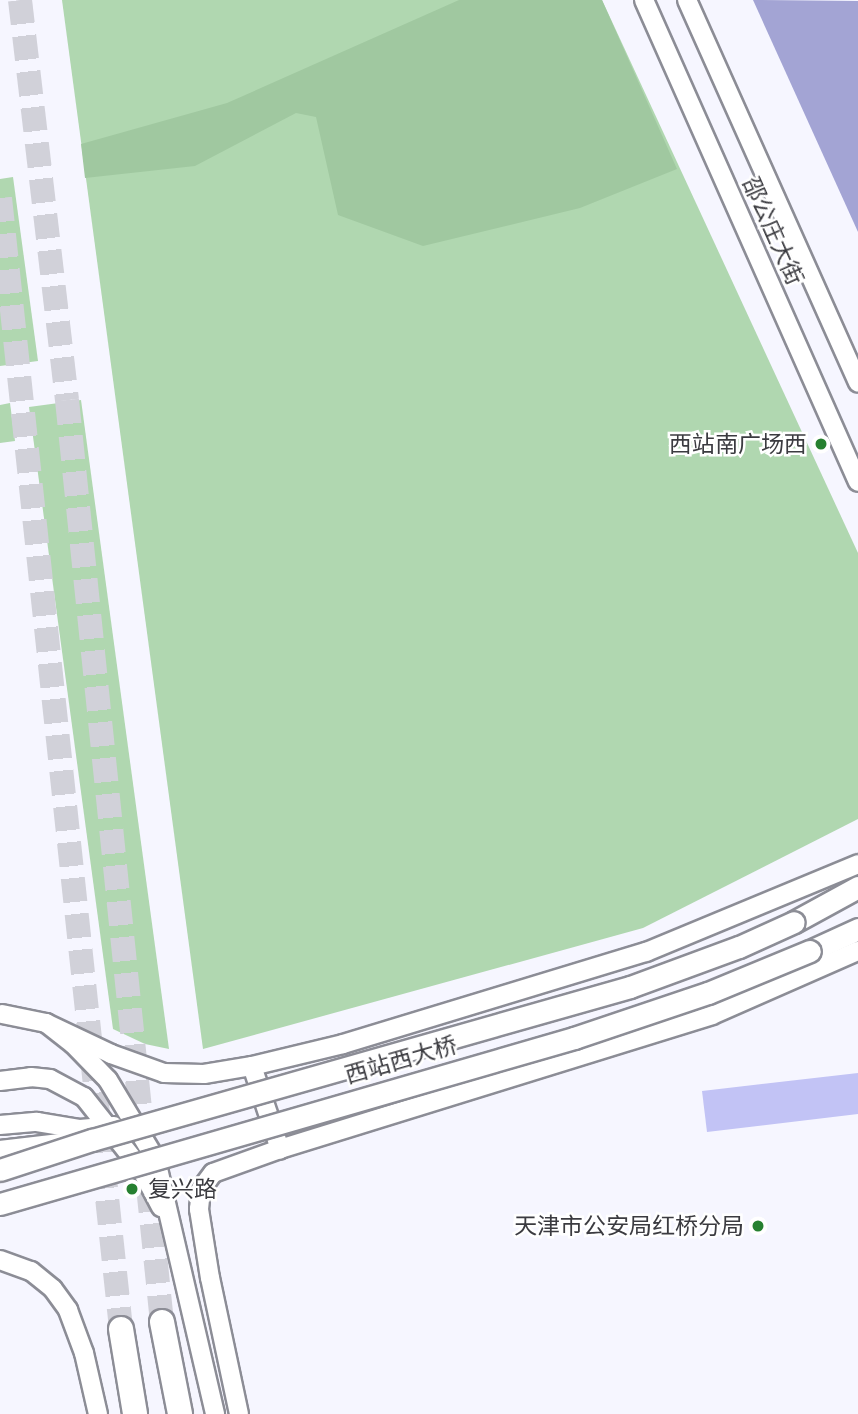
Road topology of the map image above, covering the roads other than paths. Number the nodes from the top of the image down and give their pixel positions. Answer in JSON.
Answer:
{"nodes":[{"id":1,"x":644,"y":0,"type":"edge"},
{"id":2,"x":687,"y":0,"type":"edge"},
{"id":3,"x":858,"y":382,"type":"edge"},
{"id":4,"x":858,"y":482,"type":"edge"},
{"id":5,"x":858,"y":864,"type":"edge"},
{"id":6,"x":858,"y":887,"type":"edge"},
{"id":7,"x":858,"y":929,"type":"edge"},
{"id":8,"x":858,"y":951,"type":"edge"},
{"id":9,"x":2,"y":1014,"type":"dead end"},
{"id":10,"x":46,"y":1023,"type":"junction"},
{"id":11,"x":252,"y":1066,"type":"junction"},
{"id":12,"x":0,"y":1081,"type":"edge"},
{"id":13,"x":134,"y":1121,"type":"junction"},
{"id":14,"x":0,"y":1125,"type":"edge"},
{"id":15,"x":99,"y":1134,"type":"junction"},
{"id":16,"x":280,"y":1149,"type":"junction"},
{"id":17,"x":0,"y":1150,"type":"edge"},
{"id":18,"x":0,"y":1170,"type":"edge"},
{"id":19,"x":0,"y":1204,"type":"edge"},
{"id":20,"x":181,"y":1259,"type":"junction"},
{"id":21,"x":0,"y":1260,"type":"edge"},
{"id":22,"x":162,"y":1322,"type":"tunnel mouth"},
{"id":23,"x":121,"y":1329,"type":"tunnel mouth"},
{"id":24,"x":98,"y":1414,"type":"edge"},
{"id":25,"x":135,"y":1414,"type":"edge"},
{"id":26,"x":180,"y":1414,"type":"edge"},
{"id":27,"x":215,"y":1414,"type":"edge"},
{"id":28,"x":239,"y":1414,"type":"edge"}],
"edges":[{"from":1,"to":4,"type":"street","name":"邵公庄大街"},
{"from":2,"to":3,"type":"street","name":"邵公庄大街"},
{"from":5,"to":11,"type":"street"},
{"from":6,"to":15,"type":"main road","name":"西站西大桥","bridge":true},
{"from":7,"to":19,"type":"main road","name":"西站西大桥","bridge":true},
{"from":8,"to":16,"type":"street"},
{"from":9,"to":10,"type":"street"},
{"from":10,"to":11,"type":"street"},
{"from":10,"to":13,"type":"street"},
{"from":11,"to":16,"type":"street"},
{"from":12,"to":15,"type":"street"},
{"from":13,"to":15,"type":"street"},
{"from":13,"to":20,"type":"street"},
{"from":14,"to":15,"type":"street"},
{"from":15,"to":17,"type":"street","bridge":true},
{"from":15,"to":18,"type":"main road","name":"西站西大桥","bridge":true},
{"from":15,"to":20,"type":"street"},
{"from":16,"to":28,"type":"street"},
{"from":20,"to":27,"type":"street"},
{"from":21,"to":24,"type":"street"},
{"from":22,"to":26,"type":"highway"},
{"from":23,"to":25,"type":"highway"}]}
